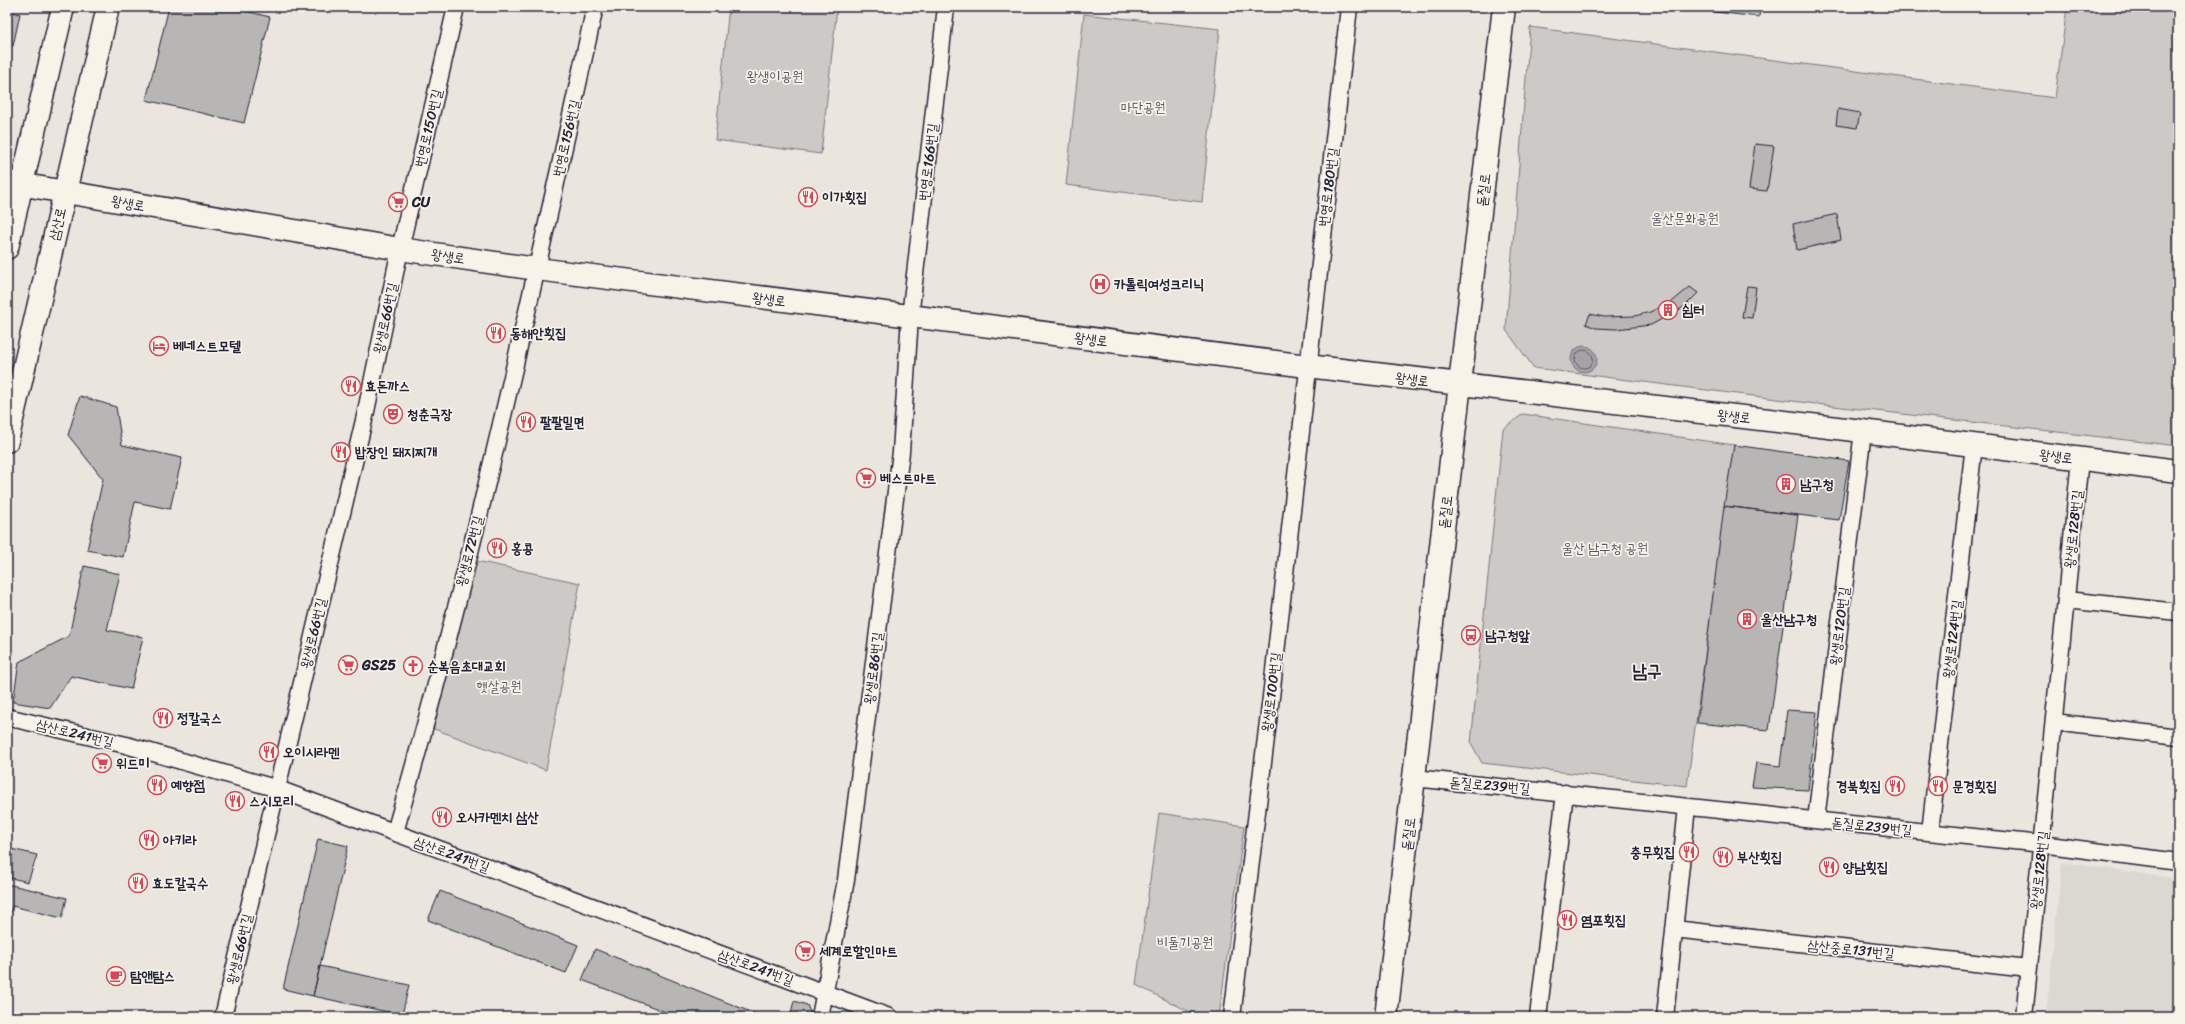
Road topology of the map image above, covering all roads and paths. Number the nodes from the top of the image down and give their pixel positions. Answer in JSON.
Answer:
{"nodes":[{"id":1,"x":63,"y":7,"type":"edge"},
{"id":2,"x":108,"y":7,"type":"edge"},
{"id":3,"x":456,"y":7,"type":"edge"},
{"id":4,"x":595,"y":7,"type":"edge"},
{"id":5,"x":946,"y":7,"type":"edge"},
{"id":6,"x":1349,"y":7,"type":"edge"},
{"id":7,"x":1504,"y":7,"type":"edge"},
{"id":8,"x":14,"y":183,"type":"edge"},
{"id":9,"x":65,"y":192,"type":"junction"},
{"id":10,"x":7,"y":248,"type":"edge"},
{"id":11,"x":400,"y":249,"type":"junction"},
{"id":12,"x":537,"y":269,"type":"junction"},
{"id":13,"x":910,"y":317,"type":"junction"},
{"id":14,"x":1307,"y":366,"type":"junction"},
{"id":15,"x":1460,"y":385,"type":"junction"},
{"id":16,"x":1863,"y":431,"type":"junction"},
{"id":17,"x":7,"y":441,"type":"edge"},
{"id":18,"x":1974,"y":445,"type":"junction"},
{"id":19,"x":2080,"y":459,"type":"junction"},
{"id":20,"x":2178,"y":470,"type":"edge"},
{"id":21,"x":2066,"y":600,"type":"junction"},
{"id":22,"x":2178,"y":612,"type":"edge"},
{"id":23,"x":7,"y":717,"type":"edge"},
{"id":24,"x":2054,"y":722,"type":"junction"},
{"id":25,"x":2178,"y":737,"type":"edge"},
{"id":26,"x":1414,"y":778,"type":"junction"},
{"id":27,"x":277,"y":788,"type":"junction"},
{"id":28,"x":1565,"y":793,"type":"junction"},
{"id":29,"x":1687,"y":807,"type":"junction"},
{"id":30,"x":1816,"y":820,"type":"junction"},
{"id":31,"x":395,"y":832,"type":"junction"},
{"id":32,"x":1930,"y":832,"type":"junction"},
{"id":33,"x":2041,"y":844,"type":"junction"},
{"id":34,"x":2178,"y":862,"type":"edge"},
{"id":35,"x":1674,"y":929,"type":"junction"},
{"id":36,"x":2028,"y":969,"type":"junction"},
{"id":37,"x":825,"y":993,"type":"junction"},
{"id":38,"x":223,"y":1017,"type":"edge"},
{"id":39,"x":820,"y":1017,"type":"edge"},
{"id":40,"x":889,"y":1017,"type":"edge"},
{"id":41,"x":1232,"y":1017,"type":"edge"},
{"id":42,"x":1386,"y":1017,"type":"edge"},
{"id":43,"x":1538,"y":1017,"type":"edge"},
{"id":44,"x":1665,"y":1017,"type":"edge"},
{"id":45,"x":2024,"y":1017,"type":"edge"}],
"edges":[{"from":1,"to":8,"type":"main road"},
{"from":2,"to":9,"type":"main road","name":"삼산로"},
{"from":3,"to":11,"type":"street","name":"번영로150번길"},
{"from":4,"to":12,"type":"street","name":"번영로156번길"},
{"from":5,"to":13,"type":"street","name":"번영로166번길"},
{"from":6,"to":14,"type":"street","name":"번영로180번길"},
{"from":7,"to":15,"type":"main road","name":"돋질로"},
{"from":8,"to":9,"type":"main road","name":"왕생로"},
{"from":8,"to":10,"type":"main road"},
{"from":9,"to":11,"type":"main road","name":"왕생로"},
{"from":9,"to":17,"type":"main road","name":"삼산로"},
{"from":11,"to":12,"type":"main road","name":"왕생로"},
{"from":11,"to":27,"type":"street","name":"왕생로66번길"},
{"from":12,"to":13,"type":"main road","name":"왕생로"},
{"from":12,"to":31,"type":"street","name":"왕생로72번길"},
{"from":13,"to":14,"type":"main road","name":"왕생로"},
{"from":13,"to":37,"type":"street","name":"왕생로86번길"},
{"from":14,"to":15,"type":"main road","name":"왕생로"},
{"from":14,"to":41,"type":"street","name":"왕생로100번길"},
{"from":15,"to":16,"type":"main road","name":"왕생로"},
{"from":15,"to":26,"type":"main road","name":"돋질로"},
{"from":16,"to":18,"type":"main road","name":"왕생로"},
{"from":16,"to":30,"type":"street","name":"왕생로120번길"},
{"from":18,"to":19,"type":"main road","name":"왕생로"},
{"from":18,"to":32,"type":"street","name":"왕생로124번길"},
{"from":19,"to":20,"type":"main road","name":"왕생로"},
{"from":19,"to":21,"type":"street","name":"왕생로128번길"},
{"from":21,"to":22,"type":"street"},
{"from":21,"to":24,"type":"street","name":"왕생로128번길"},
{"from":23,"to":27,"type":"street","name":"삼산로241번길"},
{"from":24,"to":25,"type":"street"},
{"from":24,"to":33,"type":"street","name":"왕생로128번길"},
{"from":26,"to":28,"type":"street","name":"돋질로239번길"},
{"from":26,"to":42,"type":"main road","name":"돋질로"},
{"from":27,"to":31,"type":"street","name":"삼산로241번길"},
{"from":27,"to":38,"type":"street","name":"왕생로66번길"},
{"from":28,"to":29,"type":"street","name":"돋질로239번길"},
{"from":28,"to":43,"type":"street"},
{"from":29,"to":30,"type":"street","name":"돋질로239번길"},
{"from":29,"to":35,"type":"street"},
{"from":30,"to":32,"type":"street","name":"돋질로239번길"},
{"from":31,"to":37,"type":"street","name":"삼산로241번길"},
{"from":32,"to":33,"type":"street","name":"돋질로239번길"},
{"from":33,"to":34,"type":"street","name":"돋질로239번길"},
{"from":33,"to":36,"type":"street","name":"왕생로128번길"},
{"from":35,"to":36,"type":"street","name":"삼산중로131번길"},
{"from":35,"to":44,"type":"street"},
{"from":36,"to":45,"type":"street","name":"왕생로128번길"},
{"from":37,"to":39,"type":"street","name":"왕생로86번길"},
{"from":37,"to":40,"type":"street","name":"삼산로241번길"}]}
